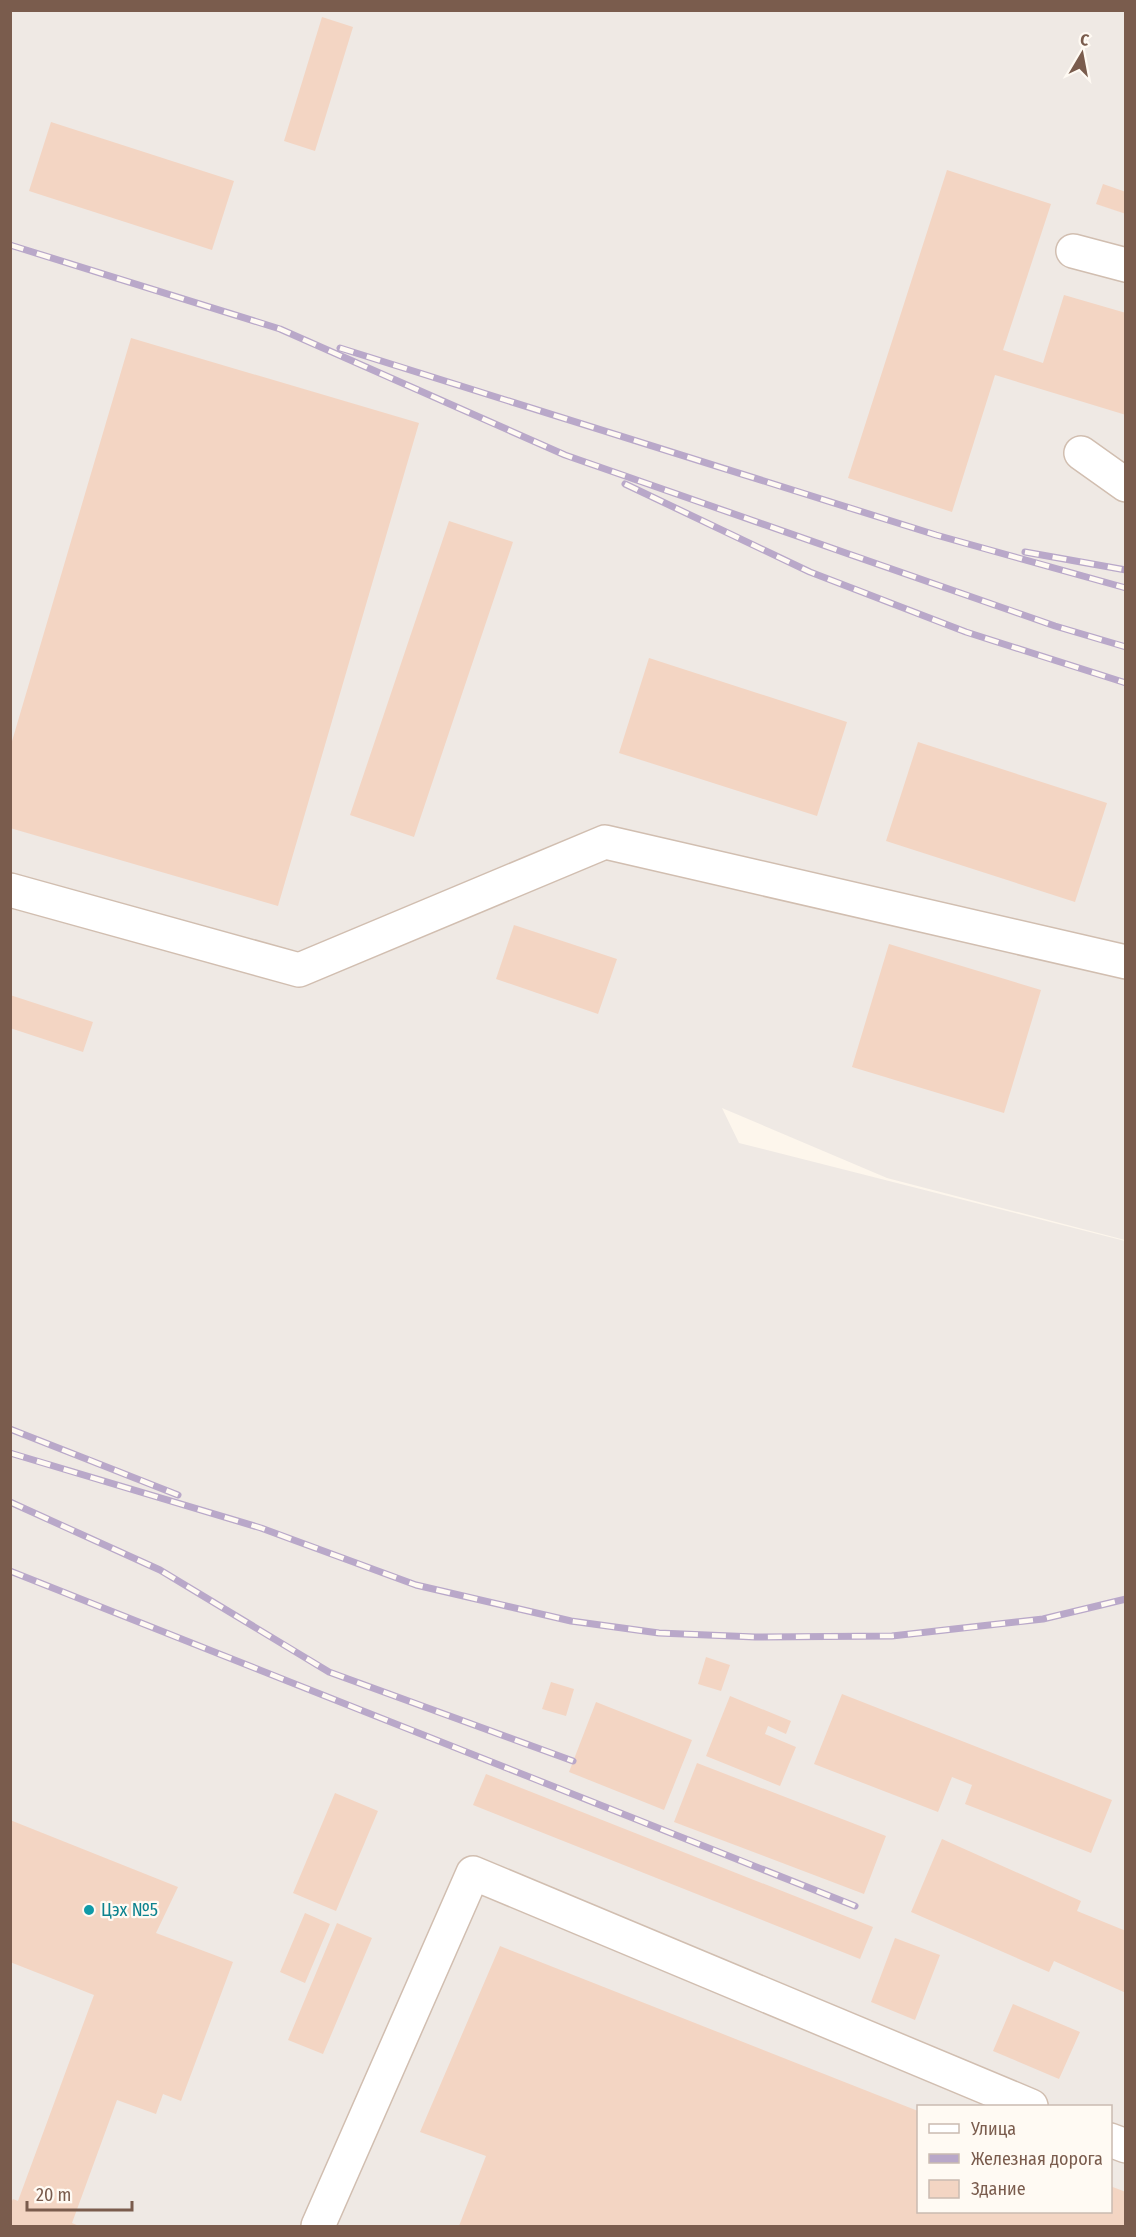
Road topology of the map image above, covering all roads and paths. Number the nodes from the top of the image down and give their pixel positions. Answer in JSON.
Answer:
{"nodes":[{"id":1,"x":1073,"y":250,"type":"dead end"},
{"id":2,"x":1125,"y":265,"type":"edge"},
{"id":3,"x":1082,"y":453,"type":"dead end"},
{"id":4,"x":1125,"y":484,"type":"edge"},
{"id":5,"x":10,"y":890,"type":"edge"},
{"id":6,"x":1125,"y":962,"type":"edge"},
{"id":7,"x":1029,"y":2105,"type":"edge"},
{"id":8,"x":318,"y":2226,"type":"edge"}],
"edges":[{"from":1,"to":2,"type":"lane"},
{"from":3,"to":4,"type":"lane"},
{"from":5,"to":6,"type":"lane"},
{"from":7,"to":8,"type":"lane"}]}
